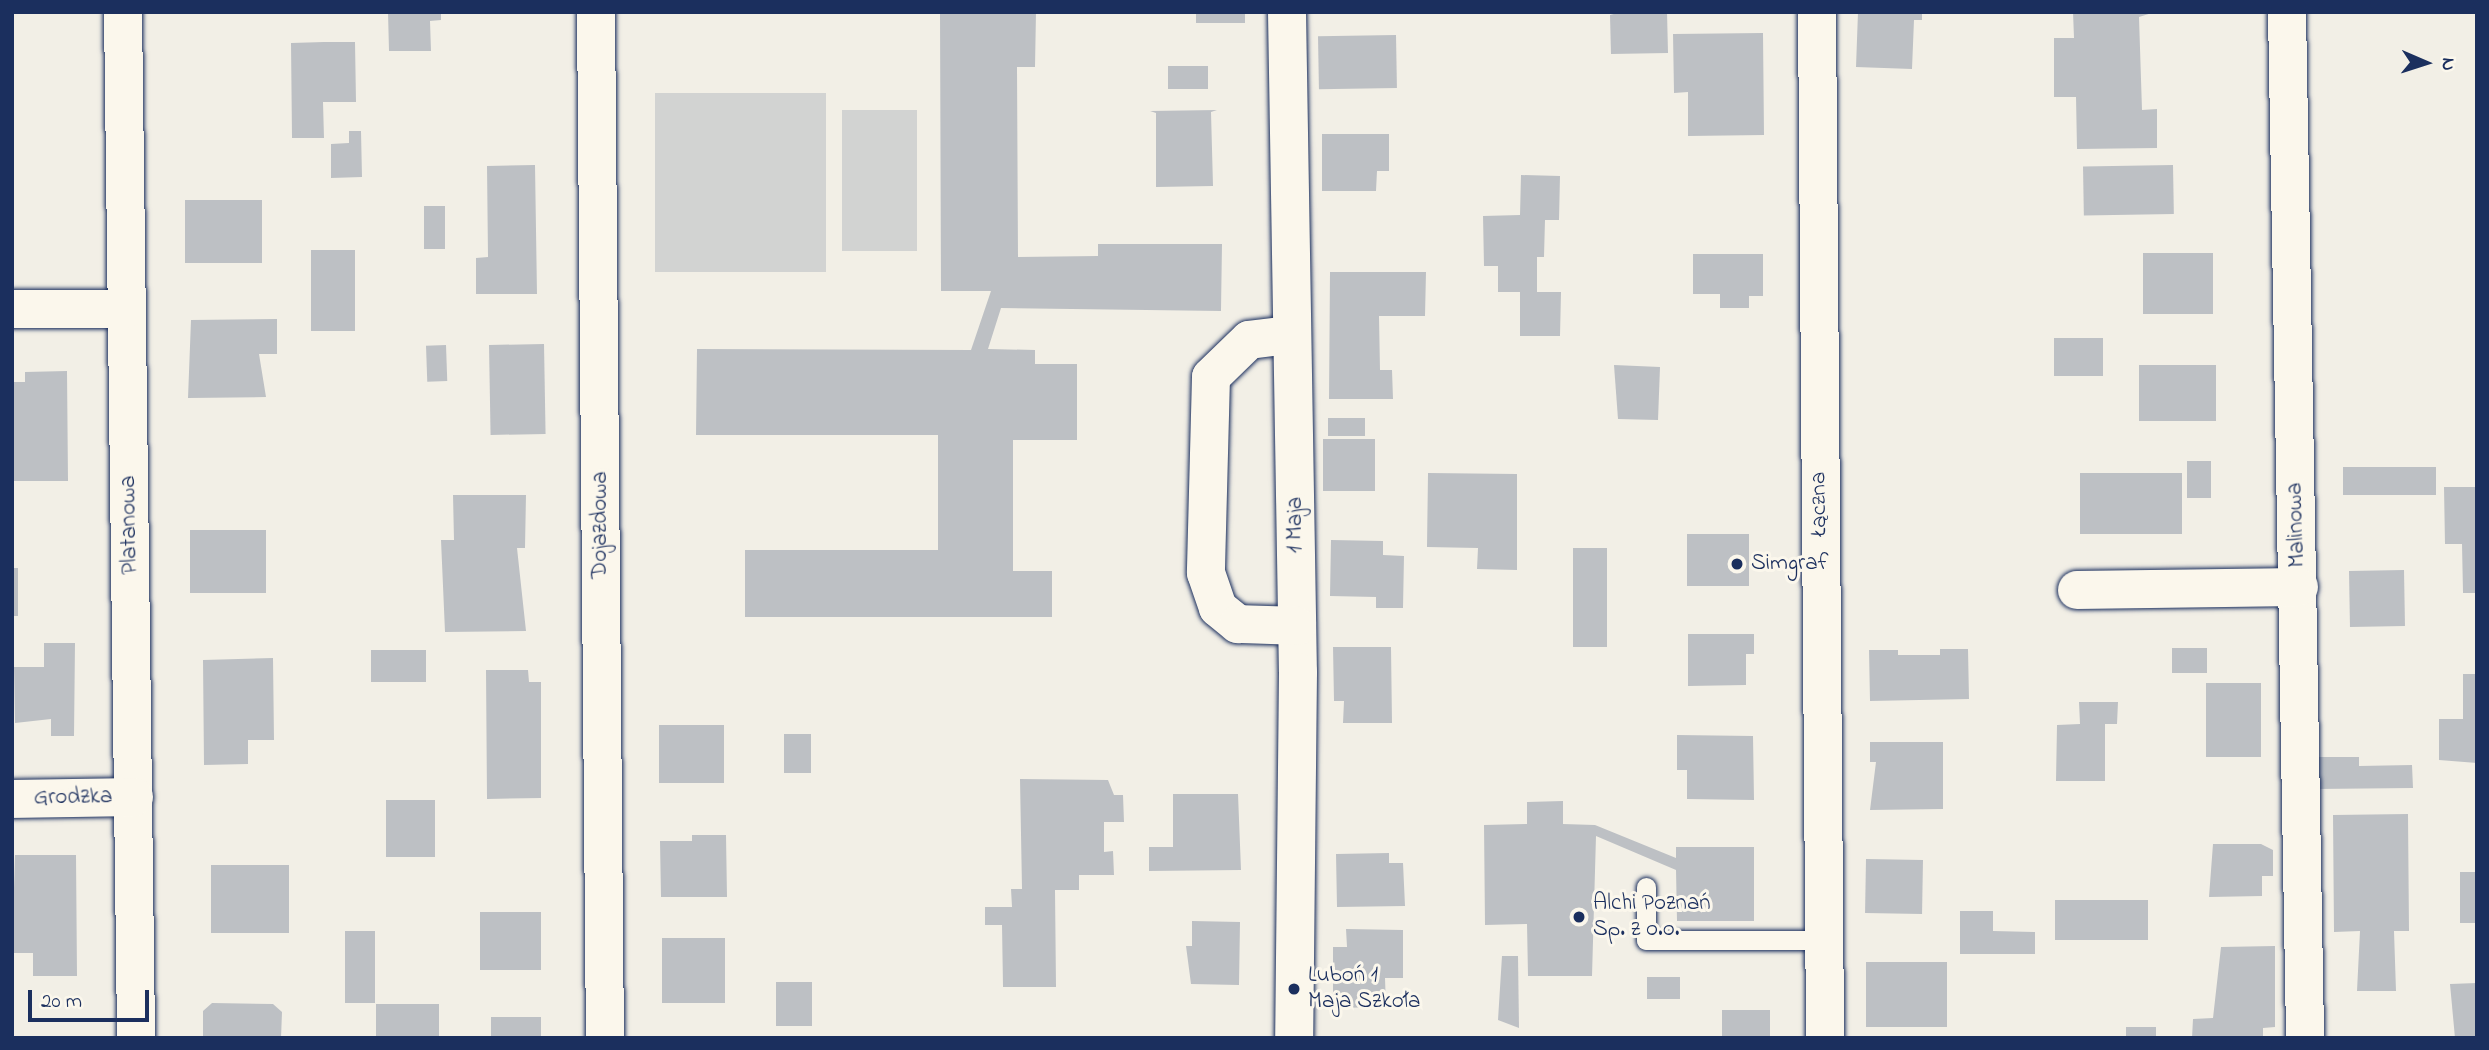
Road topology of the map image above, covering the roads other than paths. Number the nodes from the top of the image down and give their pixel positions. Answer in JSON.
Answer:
{"nodes":[{"id":1,"x":123,"y":12,"type":"edge"},
{"id":2,"x":596,"y":12,"type":"edge"},
{"id":3,"x":1287,"y":12,"type":"edge"},
{"id":4,"x":1817,"y":12,"type":"edge"},
{"id":5,"x":2287,"y":12,"type":"edge"},
{"id":6,"x":12,"y":309,"type":"edge"},
{"id":7,"x":126,"y":309,"type":"junction"},
{"id":8,"x":1289,"y":335,"type":"junction"},
{"id":9,"x":2299,"y":587,"type":"junction"},
{"id":10,"x":2077,"y":590,"type":"dead end"},
{"id":11,"x":1297,"y":626,"type":"junction"},
{"id":12,"x":134,"y":797,"type":"junction"},
{"id":13,"x":12,"y":799,"type":"edge"},
{"id":14,"x":1646,"y":887,"type":"dead end"},
{"id":15,"x":1825,"y":940,"type":"junction"},
{"id":16,"x":136,"y":1038,"type":"edge"},
{"id":17,"x":606,"y":1038,"type":"edge"},
{"id":18,"x":1294,"y":1038,"type":"edge"},
{"id":19,"x":1825,"y":1038,"type":"edge"},
{"id":20,"x":2305,"y":1038,"type":"edge"}],
"edges":[{"from":1,"to":7,"type":"street","name":"Platanowa"},
{"from":2,"to":17,"type":"street","name":"Dojazdowa"},
{"from":3,"to":8,"type":"street","name":"1 Maja"},
{"from":4,"to":15,"type":"street","name":"Łączna"},
{"from":5,"to":9,"type":"street","name":"Malinowa"},
{"from":6,"to":7,"type":"street"},
{"from":7,"to":12,"type":"street","name":"Platanowa"},
{"from":8,"to":11,"type":"street","name":"1 Maja"},
{"from":8,"to":11,"type":"street"},
{"from":9,"to":10,"type":"street"},
{"from":9,"to":20,"type":"street","name":"Malinowa"},
{"from":11,"to":18,"type":"street","name":"1 Maja"},
{"from":12,"to":13,"type":"street","name":"Grodzka"},
{"from":12,"to":16,"type":"street","name":"Platanowa"},
{"from":14,"to":15,"type":"lane"},
{"from":15,"to":19,"type":"street","name":"Łączna"}]}
